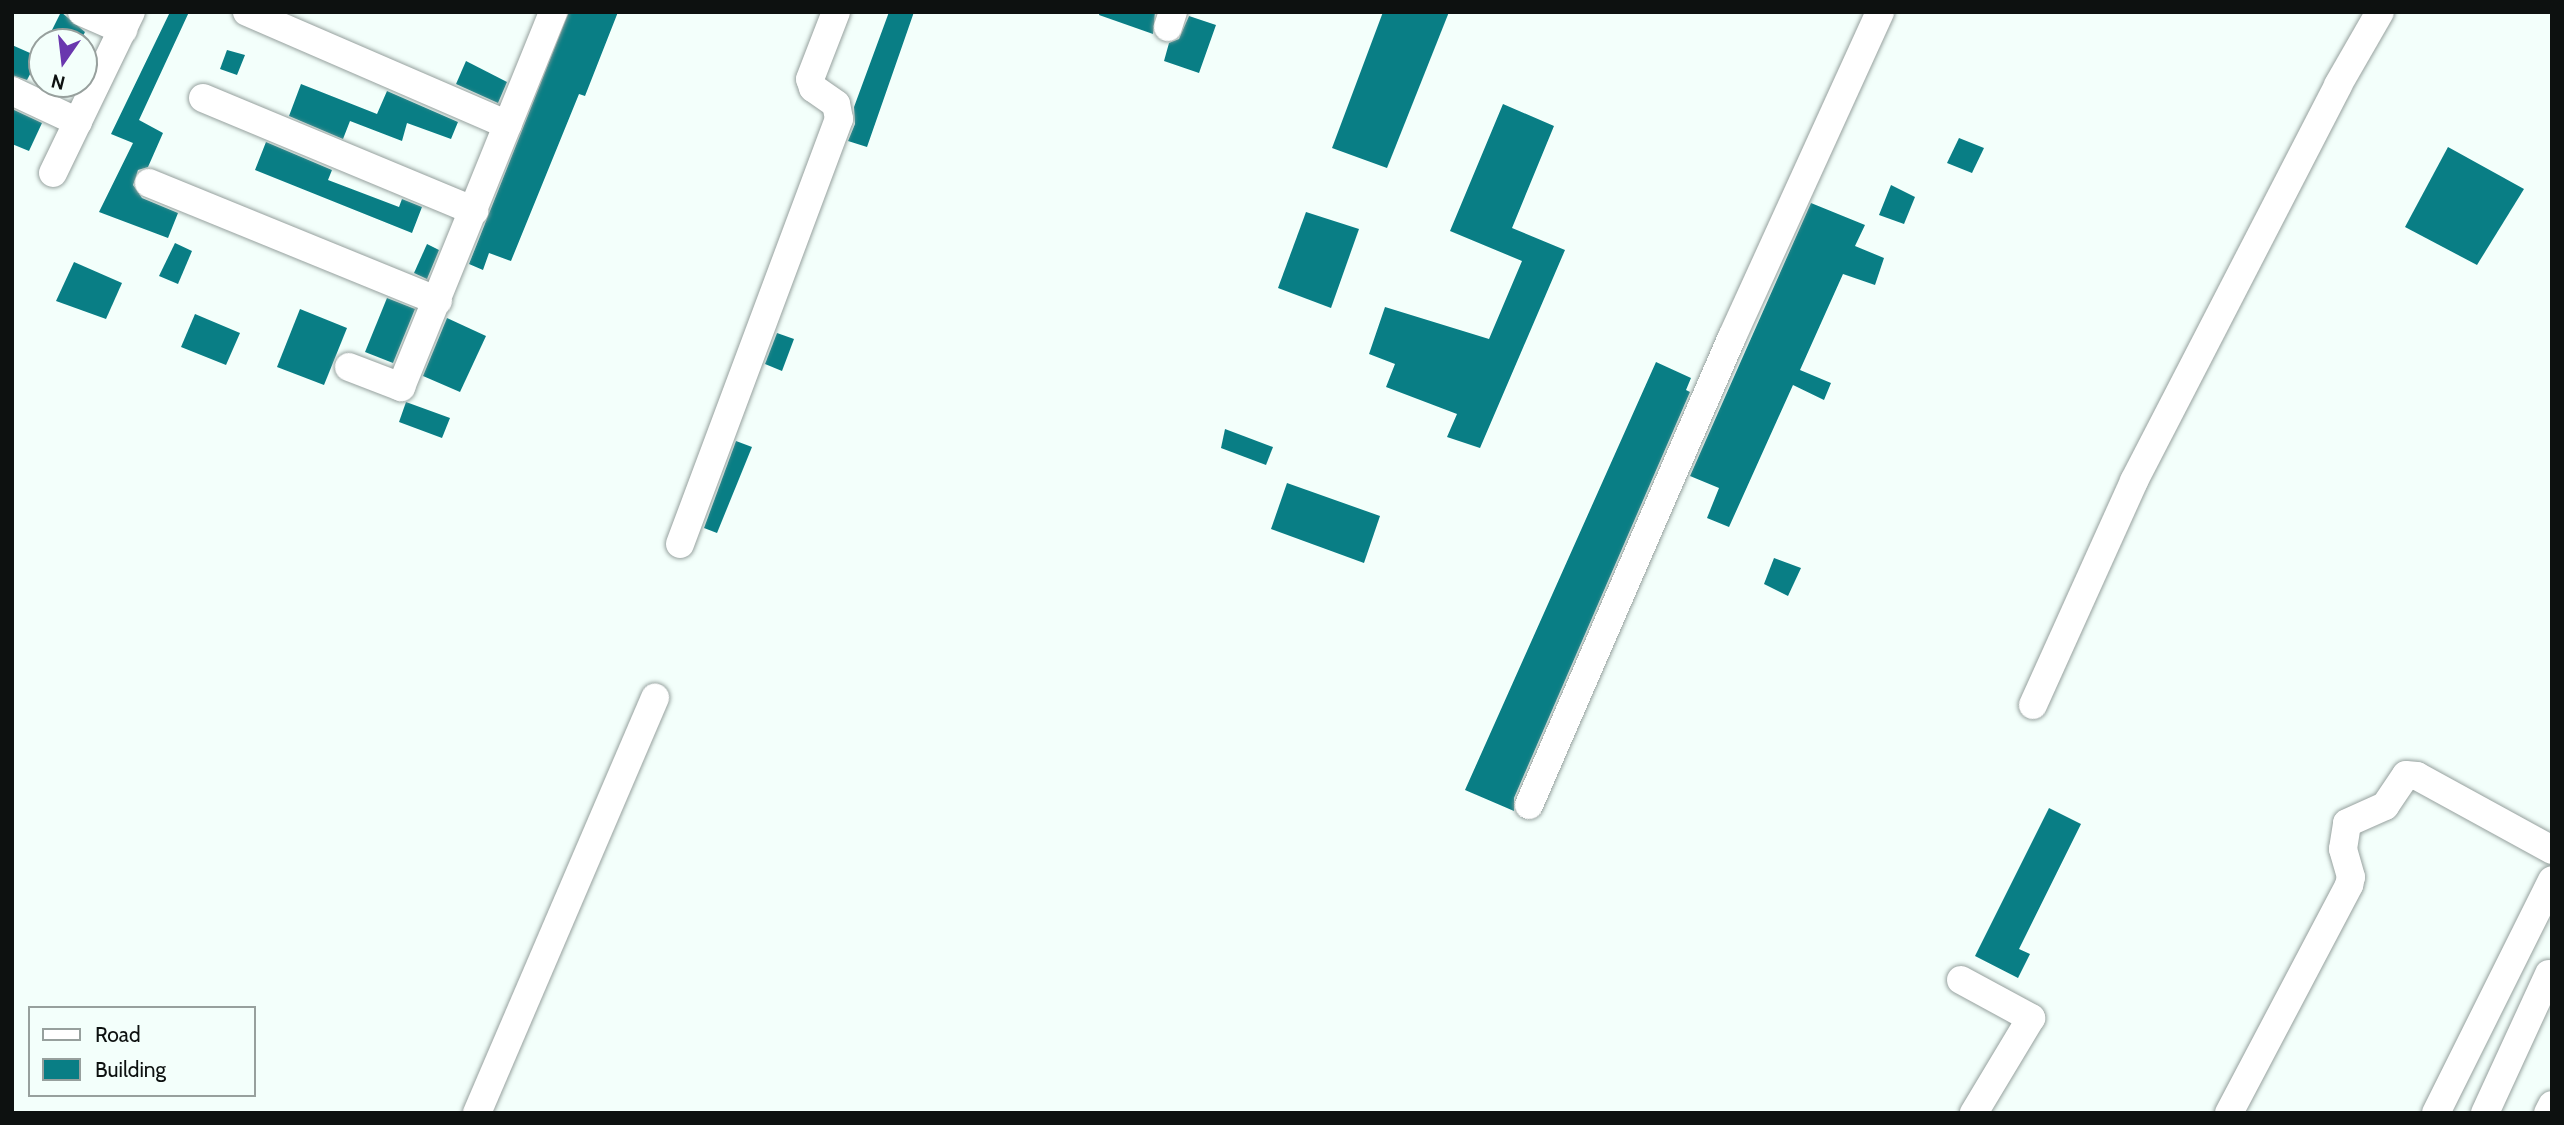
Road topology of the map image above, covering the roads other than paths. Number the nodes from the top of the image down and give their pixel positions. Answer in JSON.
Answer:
{"nodes":[{"id":1,"x":82,"y":12,"type":"edge"},
{"id":2,"x":247,"y":12,"type":"edge"},
{"id":3,"x":553,"y":12,"type":"edge"},
{"id":4,"x":836,"y":12,"type":"edge"},
{"id":5,"x":1880,"y":12,"type":"edge"},
{"id":6,"x":2380,"y":12,"type":"edge"},
{"id":7,"x":127,"y":21,"type":"edge"},
{"id":8,"x":12,"y":91,"type":"edge"},
{"id":9,"x":203,"y":99,"type":"dead end"},
{"id":10,"x":78,"y":122,"type":"junction"},
{"id":11,"x":508,"y":125,"type":"junction"},
{"id":12,"x":53,"y":173,"type":"dead end"},
{"id":13,"x":149,"y":183,"type":"dead end"},
{"id":14,"x":474,"y":211,"type":"junction"},
{"id":15,"x":438,"y":301,"type":"junction"},
{"id":16,"x":349,"y":367,"type":"dead end"},
{"id":17,"x":680,"y":544,"type":"dead end"},
{"id":18,"x":655,"y":697,"type":"dead end"},
{"id":19,"x":2033,"y":705,"type":"dead end"},
{"id":20,"x":1529,"y":805,"type":"dead end"},
{"id":21,"x":2552,"y":850,"type":"edge"},
{"id":22,"x":2552,"y":880,"type":"edge"},
{"id":23,"x":2549,"y":974,"type":"dead end"},
{"id":24,"x":1961,"y":981,"type":"dead end"},
{"id":25,"x":2552,"y":1105,"type":"edge"},
{"id":26,"x":477,"y":1113,"type":"edge"},
{"id":27,"x":1975,"y":1113,"type":"edge"},
{"id":28,"x":2229,"y":1113,"type":"edge"},
{"id":29,"x":2436,"y":1113,"type":"edge"},
{"id":30,"x":2485,"y":1113,"type":"edge"},
{"id":31,"x":2548,"y":1113,"type":"edge"}],
"edges":[{"from":1,"to":7,"type":"street"},
{"from":2,"to":11,"type":"street"},
{"from":3,"to":11,"type":"street"},
{"from":4,"to":17,"type":"street"},
{"from":5,"to":20,"type":"street"},
{"from":6,"to":19,"type":"street"},
{"from":7,"to":10,"type":"street"},
{"from":8,"to":10,"type":"street"},
{"from":9,"to":14,"type":"street"},
{"from":10,"to":12,"type":"street"},
{"from":11,"to":14,"type":"street"},
{"from":13,"to":15,"type":"street"},
{"from":14,"to":15,"type":"street"},
{"from":15,"to":16,"type":"street"},
{"from":18,"to":26,"type":"street"},
{"from":21,"to":28,"type":"street"},
{"from":22,"to":29,"type":"street"},
{"from":23,"to":30,"type":"street"},
{"from":24,"to":27,"type":"street"},
{"from":25,"to":31,"type":"street"}]}
